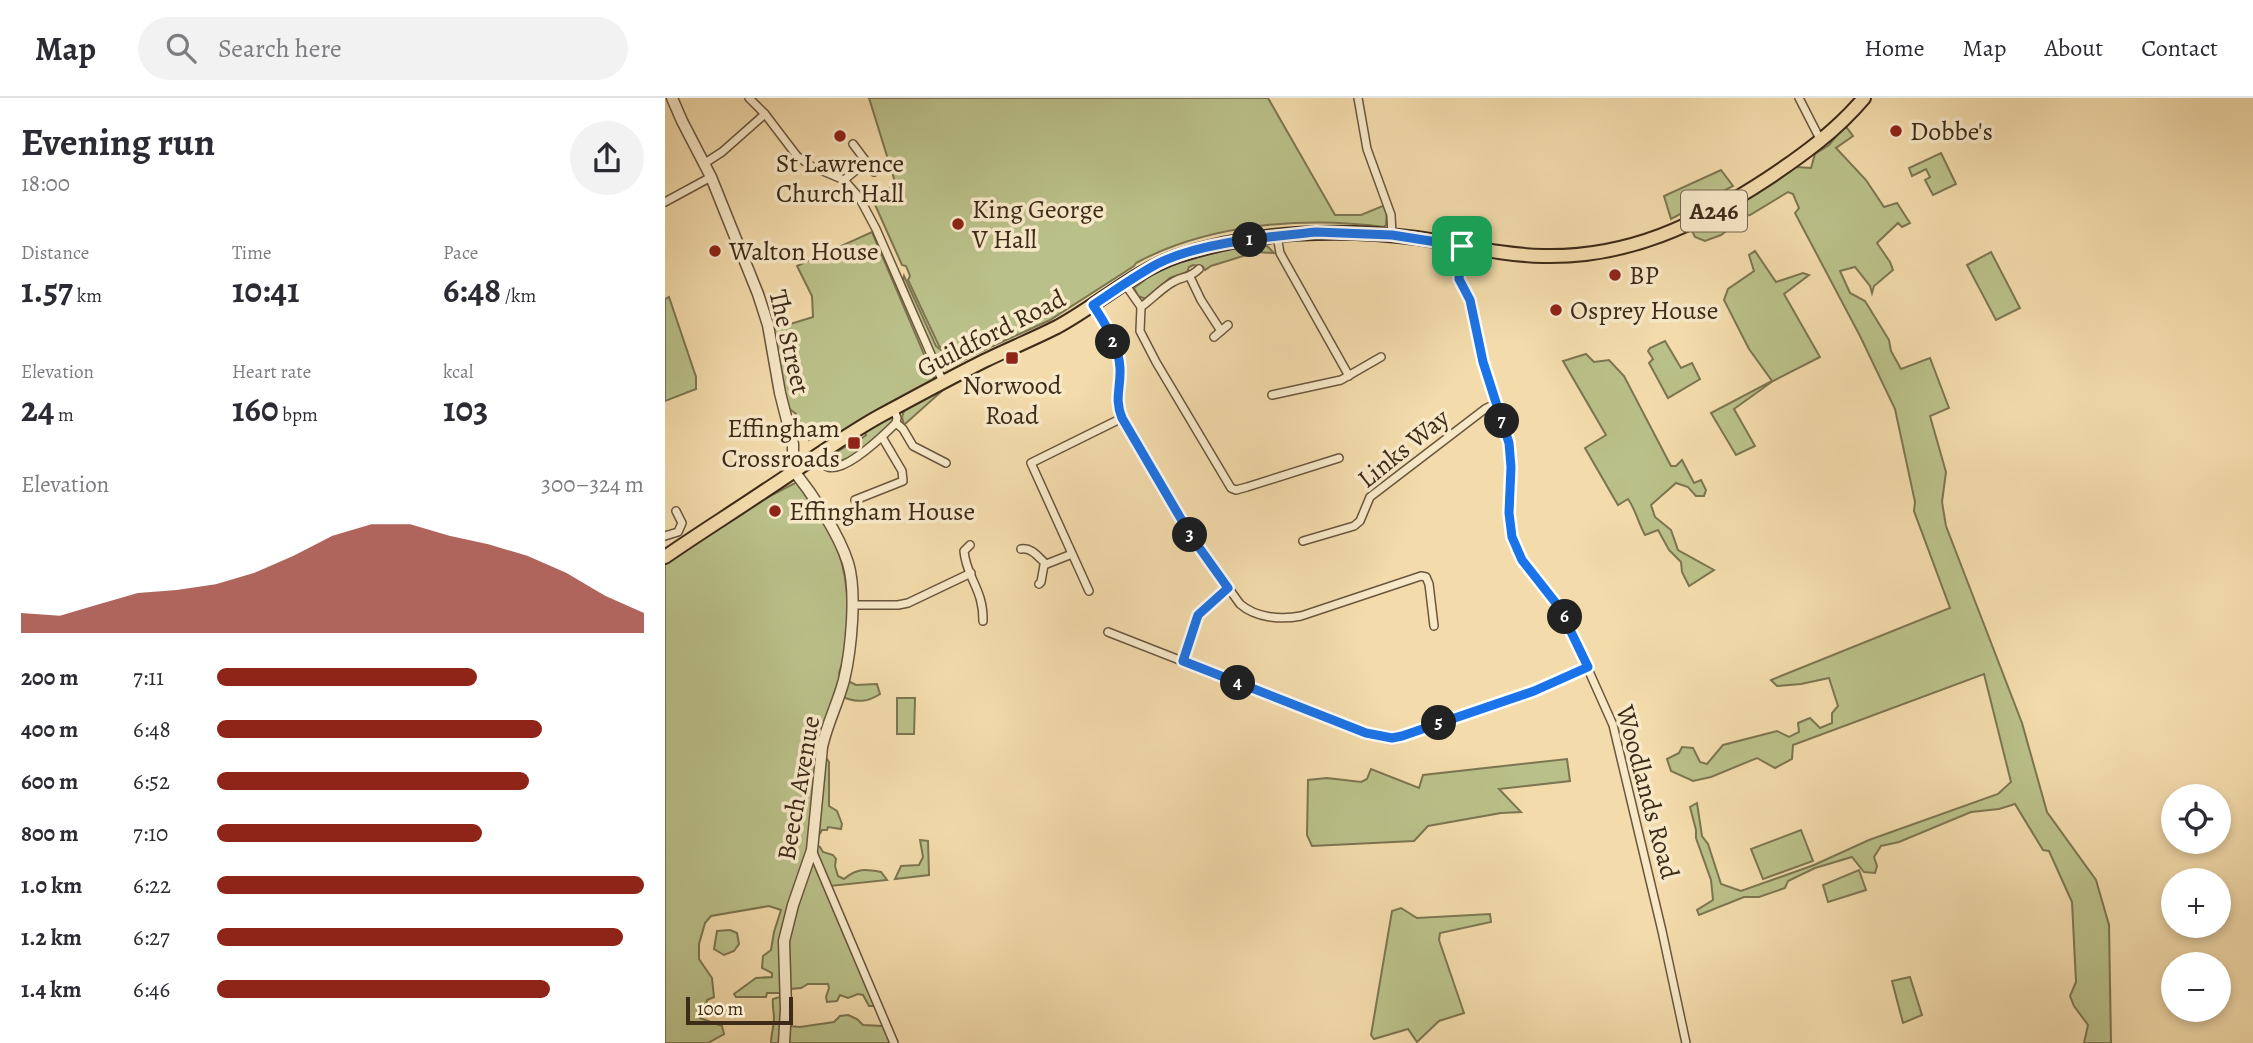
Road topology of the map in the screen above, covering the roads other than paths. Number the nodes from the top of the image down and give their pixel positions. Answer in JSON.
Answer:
{"nodes":[{"id":1,"x":672,"y":98,"type":"edge"},
{"id":2,"x":749,"y":98,"type":"edge"},
{"id":3,"x":1358,"y":98,"type":"edge"},
{"id":4,"x":1799,"y":98,"type":"edge"},
{"id":5,"x":1864,"y":98,"type":"edge"},
{"id":6,"x":765,"y":114,"type":"junction"},
{"id":7,"x":1821,"y":141,"type":"junction"},
{"id":8,"x":853,"y":144,"type":"dead end"},
{"id":9,"x":866,"y":162,"type":"junction"},
{"id":10,"x":705,"y":163,"type":"junction"},
{"id":11,"x":874,"y":172,"type":"dead end"},
{"id":12,"x":712,"y":177,"type":"junction"},
{"id":13,"x":844,"y":180,"type":"junction"},
{"id":14,"x":665,"y":202,"type":"edge"},
{"id":15,"x":1392,"y":235,"type":"junction"},
{"id":16,"x":1277,"y":236,"type":"junction"},
{"id":17,"x":1462,"y":246,"type":"junction"},
{"id":18,"x":1199,"y":269,"type":"dead end"},
{"id":19,"x":1190,"y":277,"type":"junction"},
{"id":20,"x":1125,"y":284,"type":"junction"},
{"id":21,"x":1093,"y":305,"type":"junction"},
{"id":22,"x":1140,"y":307,"type":"junction"},
{"id":23,"x":1228,"y":325,"type":"dead end"},
{"id":24,"x":1221,"y":331,"type":"junction"},
{"id":25,"x":1214,"y":337,"type":"dead end"},
{"id":26,"x":1381,"y":357,"type":"dead end"},
{"id":27,"x":1349,"y":376,"type":"junction"},
{"id":28,"x":943,"y":382,"type":"junction"},
{"id":29,"x":1272,"y":395,"type":"dead end"},
{"id":30,"x":1497,"y":403,"type":"junction"},
{"id":31,"x":894,"y":408,"type":"junction"},
{"id":32,"x":1122,"y":418,"type":"junction"},
{"id":33,"x":896,"y":423,"type":"junction"},
{"id":34,"x":882,"y":437,"type":"junction"},
{"id":35,"x":1339,"y":458,"type":"dead end"},
{"id":36,"x":946,"y":463,"type":"dead end"},
{"id":37,"x":804,"y":464,"type":"junction"},
{"id":38,"x":855,"y":500,"type":"dead end"},
{"id":39,"x":676,"y":511,"type":"dead end"},
{"id":40,"x":665,"y":536,"type":"edge"},
{"id":41,"x":682,"y":537,"type":"junction"},
{"id":42,"x":1303,"y":541,"type":"dead end"},
{"id":43,"x":970,"y":545,"type":"dead end"},
{"id":44,"x":1021,"y":549,"type":"dead end"},
{"id":45,"x":1072,"y":554,"type":"junction"},
{"id":46,"x":665,"y":557,"type":"edge"},
{"id":47,"x":1047,"y":564,"type":"junction"},
{"id":48,"x":971,"y":573,"type":"junction"},
{"id":49,"x":1039,"y":584,"type":"dead end"},
{"id":50,"x":1228,"y":588,"type":"junction"},
{"id":51,"x":1089,"y":591,"type":"dead end"},
{"id":52,"x":852,"y":605,"type":"junction"},
{"id":53,"x":983,"y":621,"type":"dead end"},
{"id":54,"x":1434,"y":626,"type":"dead end"},
{"id":55,"x":1108,"y":632,"type":"dead end"},
{"id":56,"x":1183,"y":661,"type":"junction"},
{"id":57,"x":1588,"y":667,"type":"junction"},
{"id":58,"x":812,"y":850,"type":"junction"},
{"id":59,"x":784,"y":1043,"type":"edge"},
{"id":60,"x":894,"y":1043,"type":"edge"},
{"id":61,"x":1686,"y":1043,"type":"edge"}],
"edges":[{"from":1,"to":10,"type":"street","name":"The Street"},
{"from":2,"to":6,"type":"street"},
{"from":3,"to":15,"type":"street"},
{"from":4,"to":7,"type":"street"},
{"from":5,"to":7,"type":"main road","name":"Guildford Road","number":"A246"},
{"from":6,"to":10,"type":"street"},
{"from":6,"to":13,"type":"street"},
{"from":7,"to":17,"type":"main road","name":"Guildford Road","number":"A246"},
{"from":8,"to":9,"type":"street"},
{"from":9,"to":11,"type":"street"},
{"from":9,"to":13,"type":"street"},
{"from":10,"to":12,"type":"street","name":"The Street"},
{"from":12,"to":14,"type":"street"},
{"from":12,"to":37,"type":"street","name":"The Street"},
{"from":13,"to":28,"type":"street"},
{"from":15,"to":16,"type":"main road","name":"Guildford Road","number":"A246"},
{"from":15,"to":17,"type":"main road","name":"Guildford Road","number":"A246"},
{"from":16,"to":20,"type":"main road","name":"Guildford Road","number":"A246"},
{"from":16,"to":27,"type":"street"},
{"from":17,"to":30,"type":"street","name":"Woodlands Road"},
{"from":18,"to":19,"type":"street"},
{"from":19,"to":22,"type":"street"},
{"from":19,"to":24,"type":"street"},
{"from":20,"to":21,"type":"main road","name":"Guildford Road","number":"A246"},
{"from":20,"to":22,"type":"street"},
{"from":21,"to":28,"type":"main road","name":"Guildford Road","number":"A246"},
{"from":21,"to":32,"type":"street"},
{"from":22,"to":35,"type":"street"},
{"from":23,"to":24,"type":"street"},
{"from":24,"to":25,"type":"street"},
{"from":26,"to":27,"type":"street"},
{"from":27,"to":29,"type":"street"},
{"from":28,"to":31,"type":"main road","name":"Guildford Road","number":"A246"},
{"from":30,"to":42,"type":"street","name":"Links Way"},
{"from":30,"to":57,"type":"street","name":"Woodlands Road"},
{"from":31,"to":33,"type":"street"},
{"from":31,"to":37,"type":"main road","name":"Guildford Road","number":"A246"},
{"from":32,"to":45,"type":"street"},
{"from":32,"to":50,"type":"street"},
{"from":33,"to":34,"type":"street"},
{"from":33,"to":36,"type":"street"},
{"from":34,"to":37,"type":"street"},
{"from":34,"to":38,"type":"street"},
{"from":37,"to":41,"type":"main road","name":"Guildford Road","number":"A246"},
{"from":37,"to":52,"type":"street","name":"Beech Avenue"},
{"from":39,"to":41,"type":"street"},
{"from":40,"to":41,"type":"street"},
{"from":41,"to":46,"type":"main road","name":"Guildford Road","number":"A246"},
{"from":43,"to":48,"type":"street"},
{"from":44,"to":47,"type":"street"},
{"from":45,"to":47,"type":"street"},
{"from":45,"to":51,"type":"street"},
{"from":47,"to":49,"type":"street"},
{"from":48,"to":52,"type":"street"},
{"from":48,"to":53,"type":"street"},
{"from":50,"to":54,"type":"street"},
{"from":50,"to":56,"type":"street"},
{"from":52,"to":58,"type":"street","name":"Beech Avenue"},
{"from":55,"to":56,"type":"street"},
{"from":56,"to":57,"type":"street"},
{"from":57,"to":61,"type":"street","name":"Woodlands Road"},
{"from":58,"to":59,"type":"street","name":"Beech Avenue"},
{"from":58,"to":60,"type":"street"}]}
